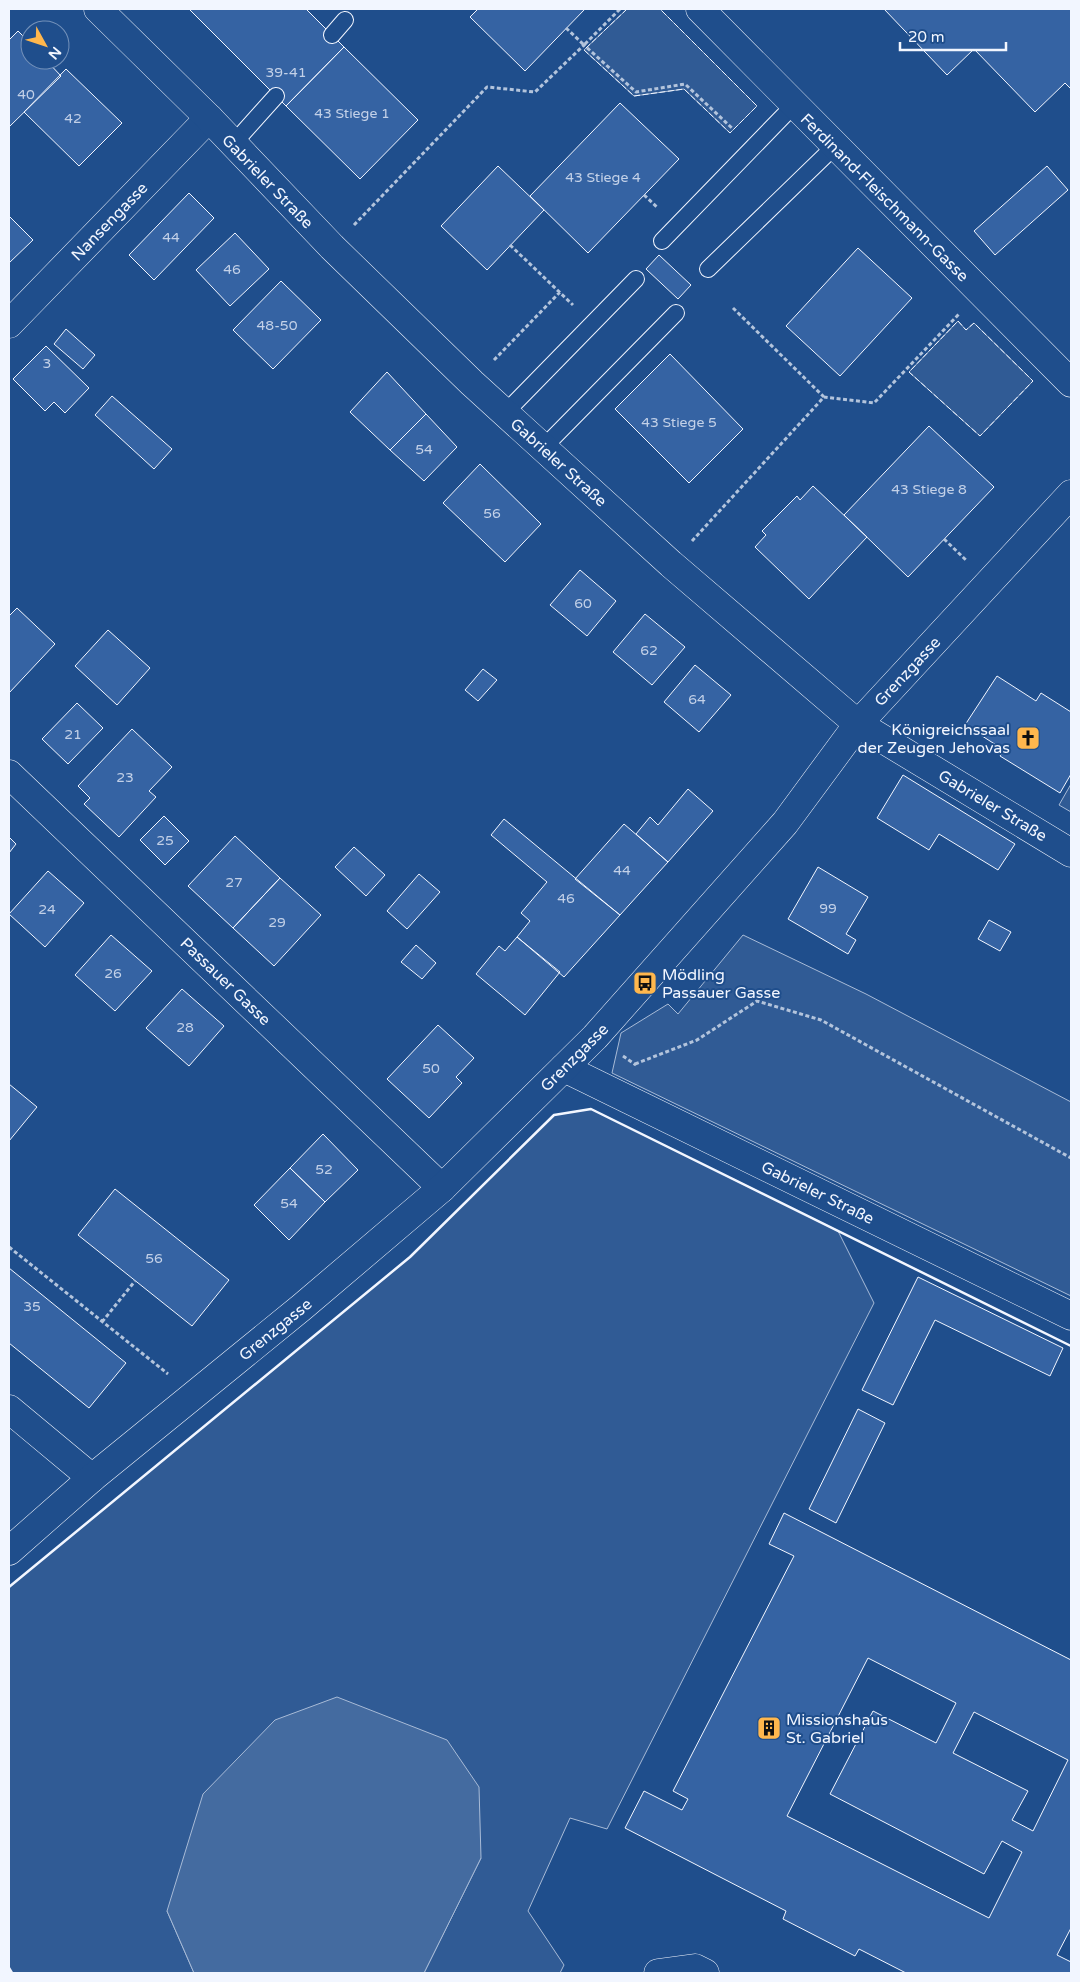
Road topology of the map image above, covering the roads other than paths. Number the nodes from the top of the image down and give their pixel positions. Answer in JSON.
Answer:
{"nodes":[{"id":1,"x":98,"y":9,"type":"edge"},
{"id":2,"x":700,"y":9,"type":"edge"},
{"id":3,"x":345,"y":20,"type":"dead end"},
{"id":4,"x":332,"y":34,"type":"dead end"},
{"id":5,"x":276,"y":96,"type":"dead end"},
{"id":6,"x":794,"y":105,"type":"junction"},
{"id":7,"x":208,"y":118,"type":"junction"},
{"id":8,"x":233,"y":144,"type":"junction"},
{"id":9,"x":835,"y":146,"type":"junction"},
{"id":10,"x":662,"y":241,"type":"dead end"},
{"id":11,"x":708,"y":269,"type":"dead end"},
{"id":12,"x":636,"y":279,"type":"dead end"},
{"id":13,"x":676,"y":313,"type":"dead end"},
{"id":14,"x":9,"y":324,"type":"edge"},
{"id":15,"x":1071,"y":383,"type":"edge"},
{"id":16,"x":505,"y":413,"type":"junction"},
{"id":17,"x":542,"y":448,"type":"junction"},
{"id":18,"x":1071,"y":494,"type":"edge"},
{"id":19,"x":858,"y":724,"type":"junction"},
{"id":20,"x":9,"y":774,"type":"edge"},
{"id":21,"x":1071,"y":853,"type":"edge"},
{"id":22,"x":564,"y":1068,"type":"junction"},
{"id":23,"x":442,"y":1188,"type":"junction"},
{"id":24,"x":1071,"y":1316,"type":"edge"},
{"id":25,"x":9,"y":1409,"type":"edge"},
{"id":26,"x":92,"y":1478,"type":"junction"},
{"id":27,"x":9,"y":1552,"type":"edge"},
{"id":28,"x":658,"y":1973,"type":"edge"},
{"id":29,"x":705,"y":1973,"type":"edge"}],
"edges":[{"from":1,"to":7,"type":"street","name":"Gabrieler Straße"},
{"from":2,"to":6,"type":"street","name":"Ferdinand-Fleischmann-Gasse"},
{"from":3,"to":4,"type":"lane"},
{"from":5,"to":8,"type":"lane"},
{"from":6,"to":9,"type":"street","name":"Ferdinand-Fleischmann-Gasse"},
{"from":6,"to":10,"type":"lane"},
{"from":7,"to":8,"type":"street","name":"Gabrieler Straße"},
{"from":7,"to":14,"type":"street","name":"Nansengasse"},
{"from":8,"to":16,"type":"street","name":"Gabrieler Straße"},
{"from":9,"to":11,"type":"lane"},
{"from":9,"to":15,"type":"street","name":"Ferdinand-Fleischmann-Gasse"},
{"from":12,"to":16,"type":"lane"},
{"from":13,"to":17,"type":"lane"},
{"from":16,"to":17,"type":"street","name":"Gabrieler Straße"},
{"from":17,"to":19,"type":"street","name":"Gabrieler Straße"},
{"from":18,"to":19,"type":"street","name":"Grenzgasse"},
{"from":19,"to":21,"type":"street","name":"Gabrieler Straße"},
{"from":19,"to":22,"type":"street","name":"Grenzgasse"},
{"from":20,"to":23,"type":"street","name":"Passauer Gasse"},
{"from":22,"to":23,"type":"street","name":"Grenzgasse"},
{"from":22,"to":24,"type":"street","name":"Gabrieler Straße"},
{"from":23,"to":26,"type":"street","name":"Grenzgasse"},
{"from":25,"to":26,"type":"street"},
{"from":26,"to":27,"type":"street","name":"Grenzgasse"},
{"from":28,"to":29,"type":"street"}]}
